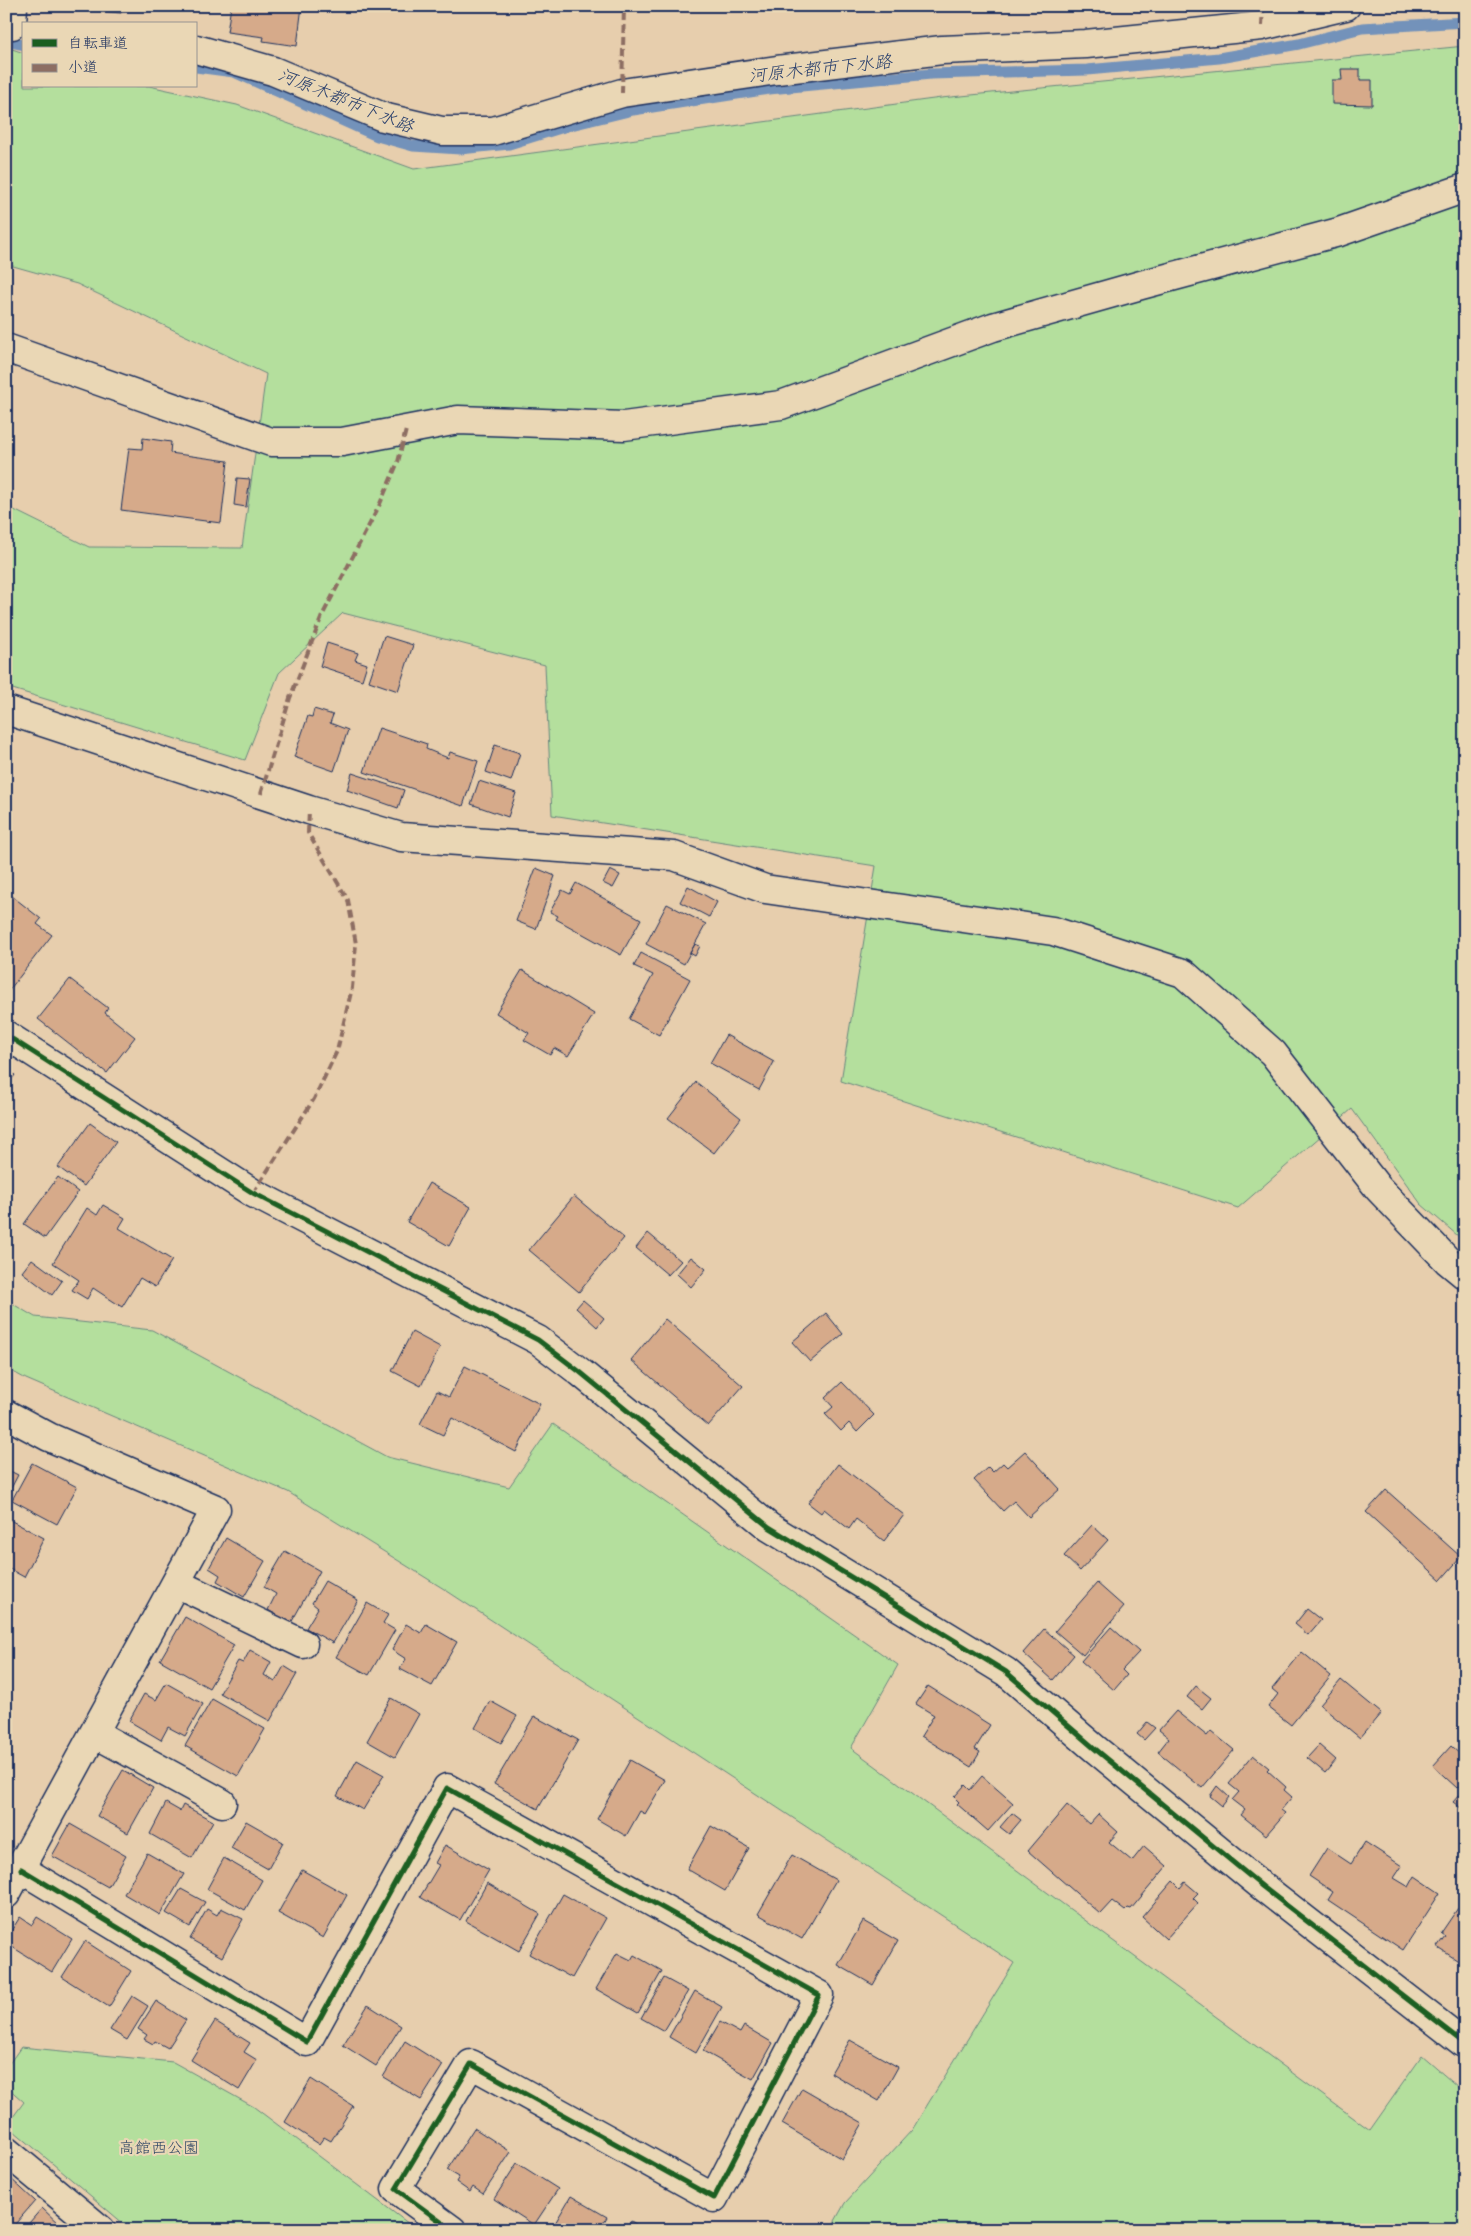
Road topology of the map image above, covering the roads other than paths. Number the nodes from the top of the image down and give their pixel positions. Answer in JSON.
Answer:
{"nodes":[{"id":1,"x":1346,"y":6,"type":"edge"},
{"id":2,"x":198,"y":50,"type":"edge"},
{"id":3,"x":1465,"y":188,"type":"edge"},
{"id":4,"x":6,"y":348,"type":"edge"},
{"id":5,"x":6,"y":710,"type":"edge"},
{"id":6,"x":6,"y":1035,"type":"edge"},
{"id":7,"x":1465,"y":1275,"type":"edge"},
{"id":8,"x":6,"y":1414,"type":"edge"},
{"id":9,"x":176,"y":1583,"type":"junction"},
{"id":10,"x":303,"y":1644,"type":"dead end"},
{"id":11,"x":94,"y":1733,"type":"junction"},
{"id":12,"x":222,"y":1803,"type":"dead end"},
{"id":13,"x":20,"y":1869,"type":"junction"},
{"id":14,"x":6,"y":1894,"type":"edge"},
{"id":15,"x":1465,"y":2044,"type":"edge"},
{"id":16,"x":6,"y":2151,"type":"edge"},
{"id":17,"x":100,"y":2230,"type":"edge"},
{"id":18,"x":452,"y":2230,"type":"edge"}],
"edges":[{"from":1,"to":2,"type":"street"},
{"from":3,"to":4,"type":"street"},
{"from":5,"to":7,"type":"street"},
{"from":6,"to":15,"type":"street"},
{"from":8,"to":9,"type":"street"},
{"from":9,"to":10,"type":"street"},
{"from":9,"to":11,"type":"street"},
{"from":11,"to":12,"type":"street"},
{"from":11,"to":13,"type":"street"},
{"from":13,"to":14,"type":"street"},
{"from":13,"to":18,"type":"street"},
{"from":16,"to":17,"type":"street"}]}
